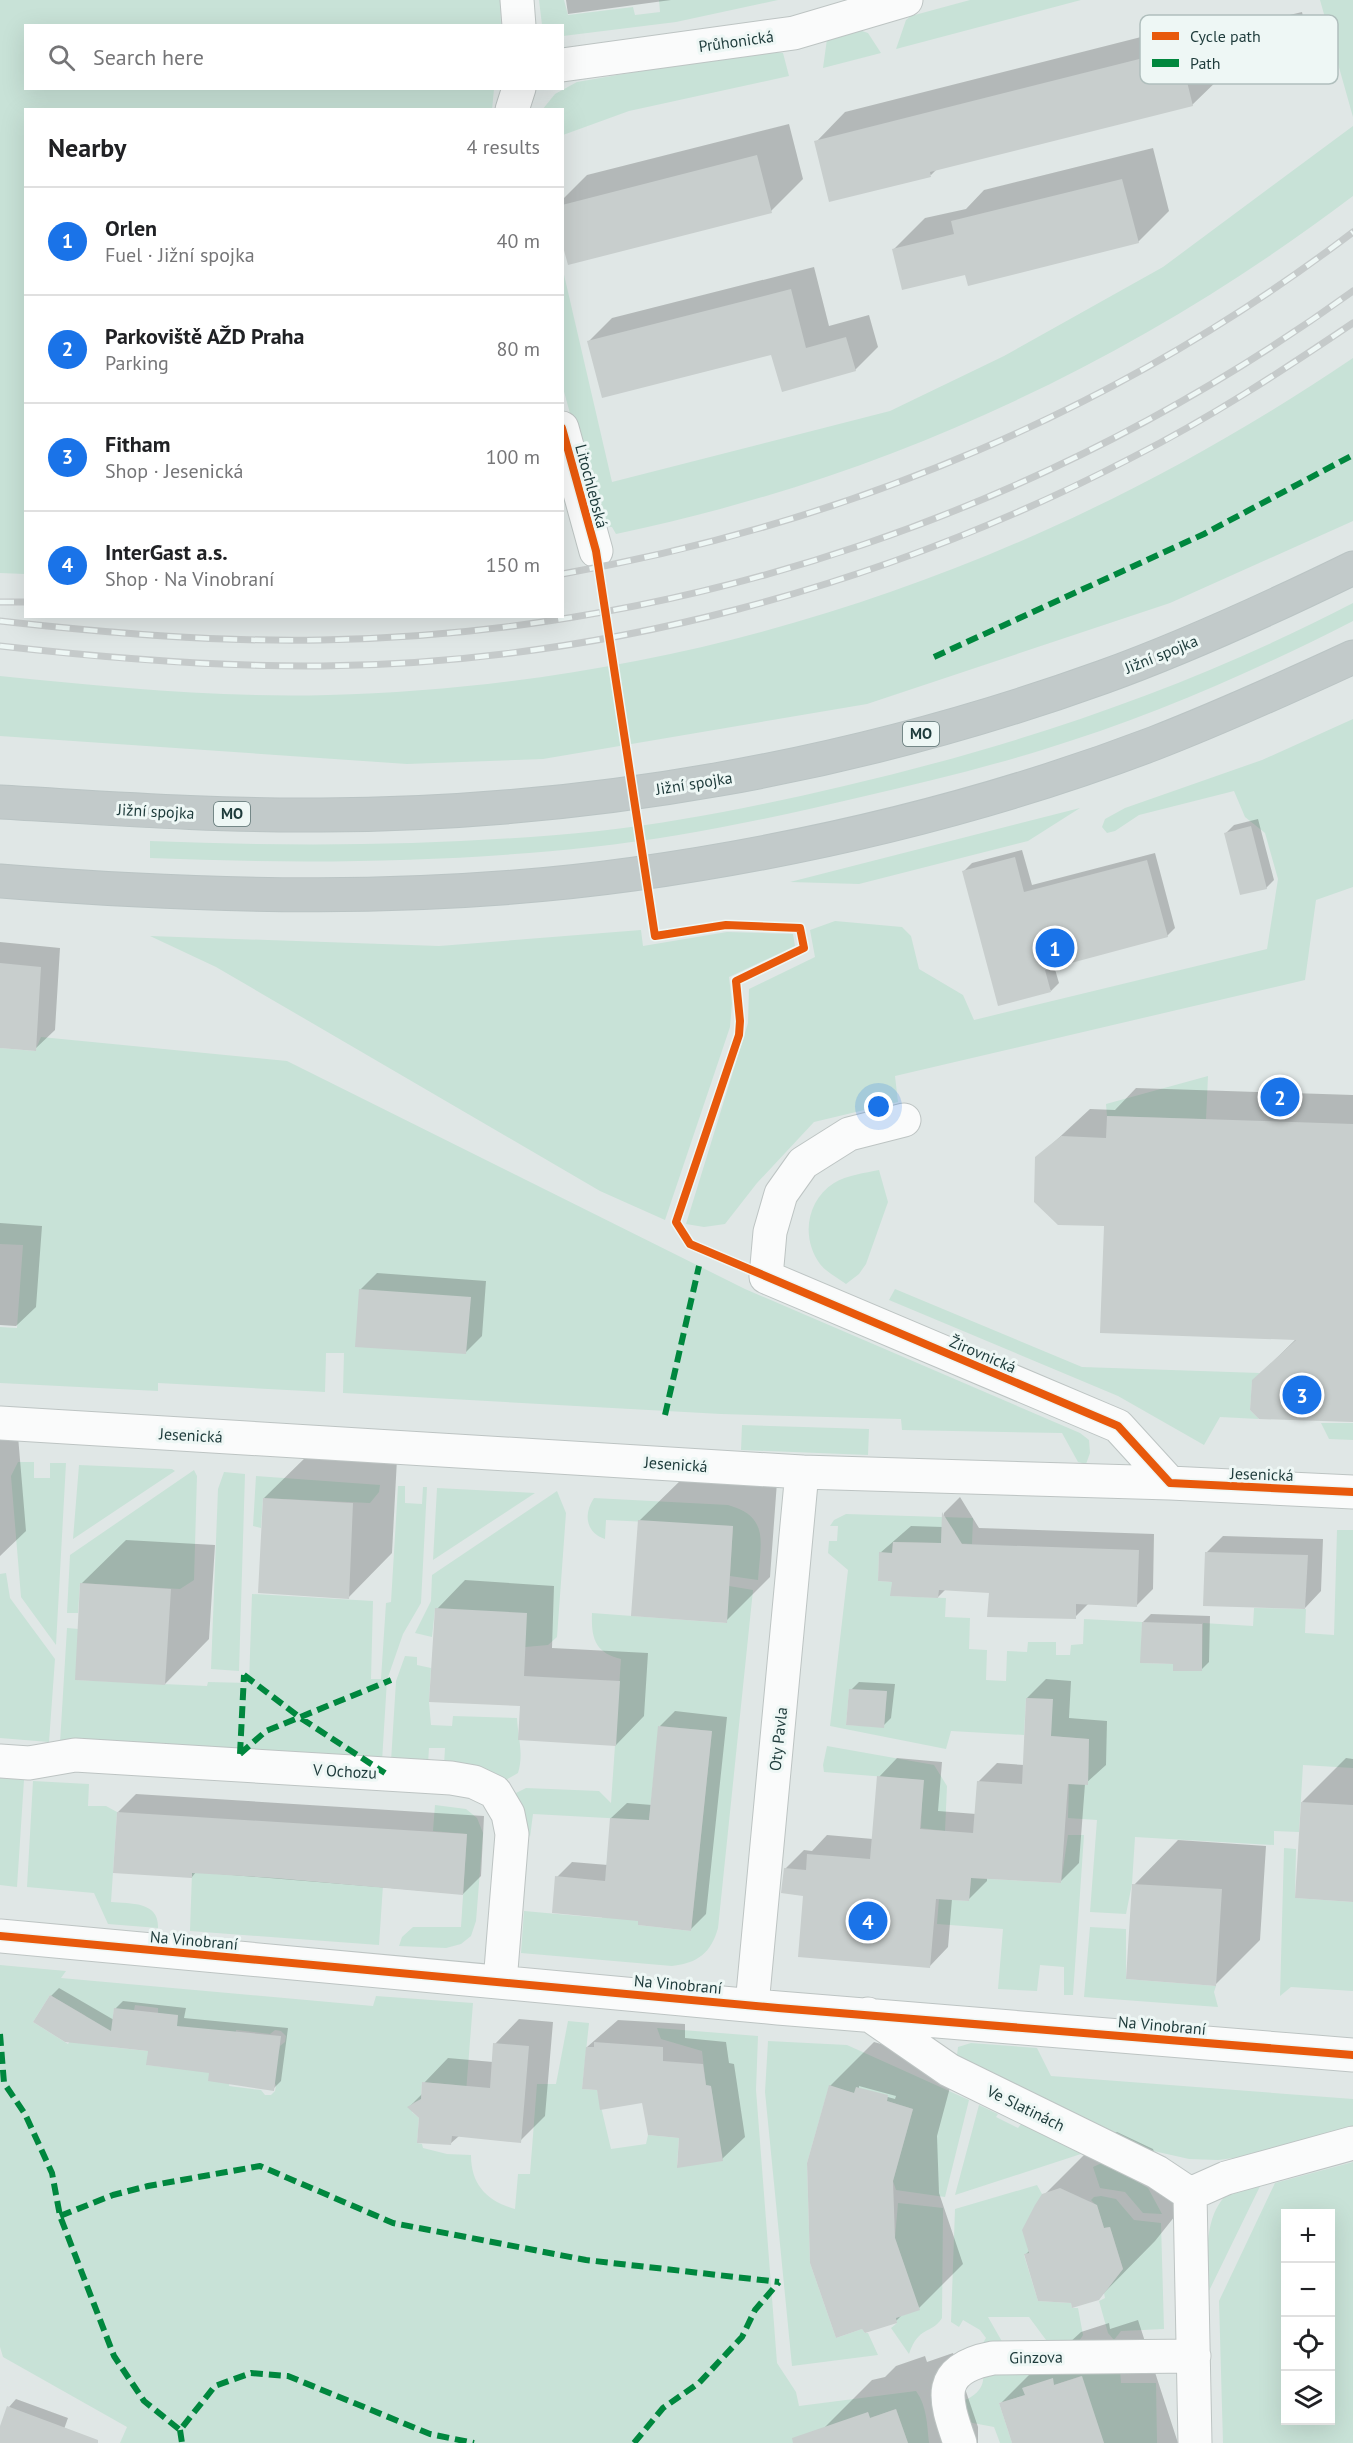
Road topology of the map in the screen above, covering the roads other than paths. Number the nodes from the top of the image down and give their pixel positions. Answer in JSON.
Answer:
{"nodes":[{"id":1,"x":517,"y":0,"type":"edge"},
{"id":2,"x":906,"y":0,"type":"edge"},
{"id":3,"x":519,"y":24,"type":"edge"},
{"id":4,"x":564,"y":65,"type":"edge"},
{"id":5,"x":518,"y":90,"type":"edge"},
{"id":6,"x":513,"y":108,"type":"edge"},
{"id":7,"x":564,"y":436,"type":"edge"},
{"id":8,"x":596,"y":551,"type":"dead end"},
{"id":9,"x":1353,"y":568,"type":"edge"},
{"id":10,"x":1353,"y":657,"type":"edge"},
{"id":11,"x":0,"y":802,"type":"edge"},
{"id":12,"x":0,"y":881,"type":"edge"},
{"id":13,"x":904,"y":1120,"type":"dead end"},
{"id":14,"x":0,"y":1423,"type":"edge"},
{"id":15,"x":802,"y":1472,"type":"junction"},
{"id":16,"x":1170,"y":1483,"type":"junction"},
{"id":17,"x":1353,"y":1492,"type":"edge"},
{"id":18,"x":0,"y":1761,"type":"edge"},
{"id":19,"x":0,"y":1936,"type":"edge"},
{"id":20,"x":500,"y":1982,"type":"junction"},
{"id":21,"x":752,"y":2005,"type":"junction"},
{"id":22,"x":866,"y":2013,"type":"junction"},
{"id":23,"x":1353,"y":2055,"type":"edge"},
{"id":24,"x":1353,"y":2143,"type":"edge"},
{"id":25,"x":1190,"y":2194,"type":"junction"},
{"id":26,"x":1194,"y":2356,"type":"junction"},
{"id":27,"x":960,"y":2443,"type":"edge"},
{"id":28,"x":1195,"y":2443,"type":"edge"}],
"edges":[{"from":1,"to":3,"type":"street"},
{"from":2,"to":4,"type":"street","name":"Průhonická"},
{"from":5,"to":6,"type":"street"},
{"from":7,"to":8,"type":"street","name":"Litochlebská"},
{"from":9,"to":11,"type":"highway","name":"Jižní spojka","number":"MO"},
{"from":10,"to":12,"type":"highway"},
{"from":13,"to":16,"type":"street","name":"Žirovnická"},
{"from":14,"to":15,"type":"street","name":"Jesenická"},
{"from":15,"to":16,"type":"street","name":"Jesenická"},
{"from":15,"to":21,"type":"street","name":"Oty Pavla"},
{"from":16,"to":17,"type":"street","name":"Jesenická"},
{"from":18,"to":20,"type":"street","name":"V Ochozu"},
{"from":19,"to":20,"type":"street","name":"Na Vinobraní"},
{"from":20,"to":21,"type":"street","name":"Na Vinobraní"},
{"from":21,"to":22,"type":"street","name":"Na Vinobraní"},
{"from":22,"to":23,"type":"street","name":"Na Vinobraní"},
{"from":22,"to":25,"type":"street","name":"Ve Slatinách"},
{"from":24,"to":25,"type":"street"},
{"from":25,"to":26,"type":"street"},
{"from":26,"to":27,"type":"street","name":"Ginzova"},
{"from":26,"to":28,"type":"street"}]}
